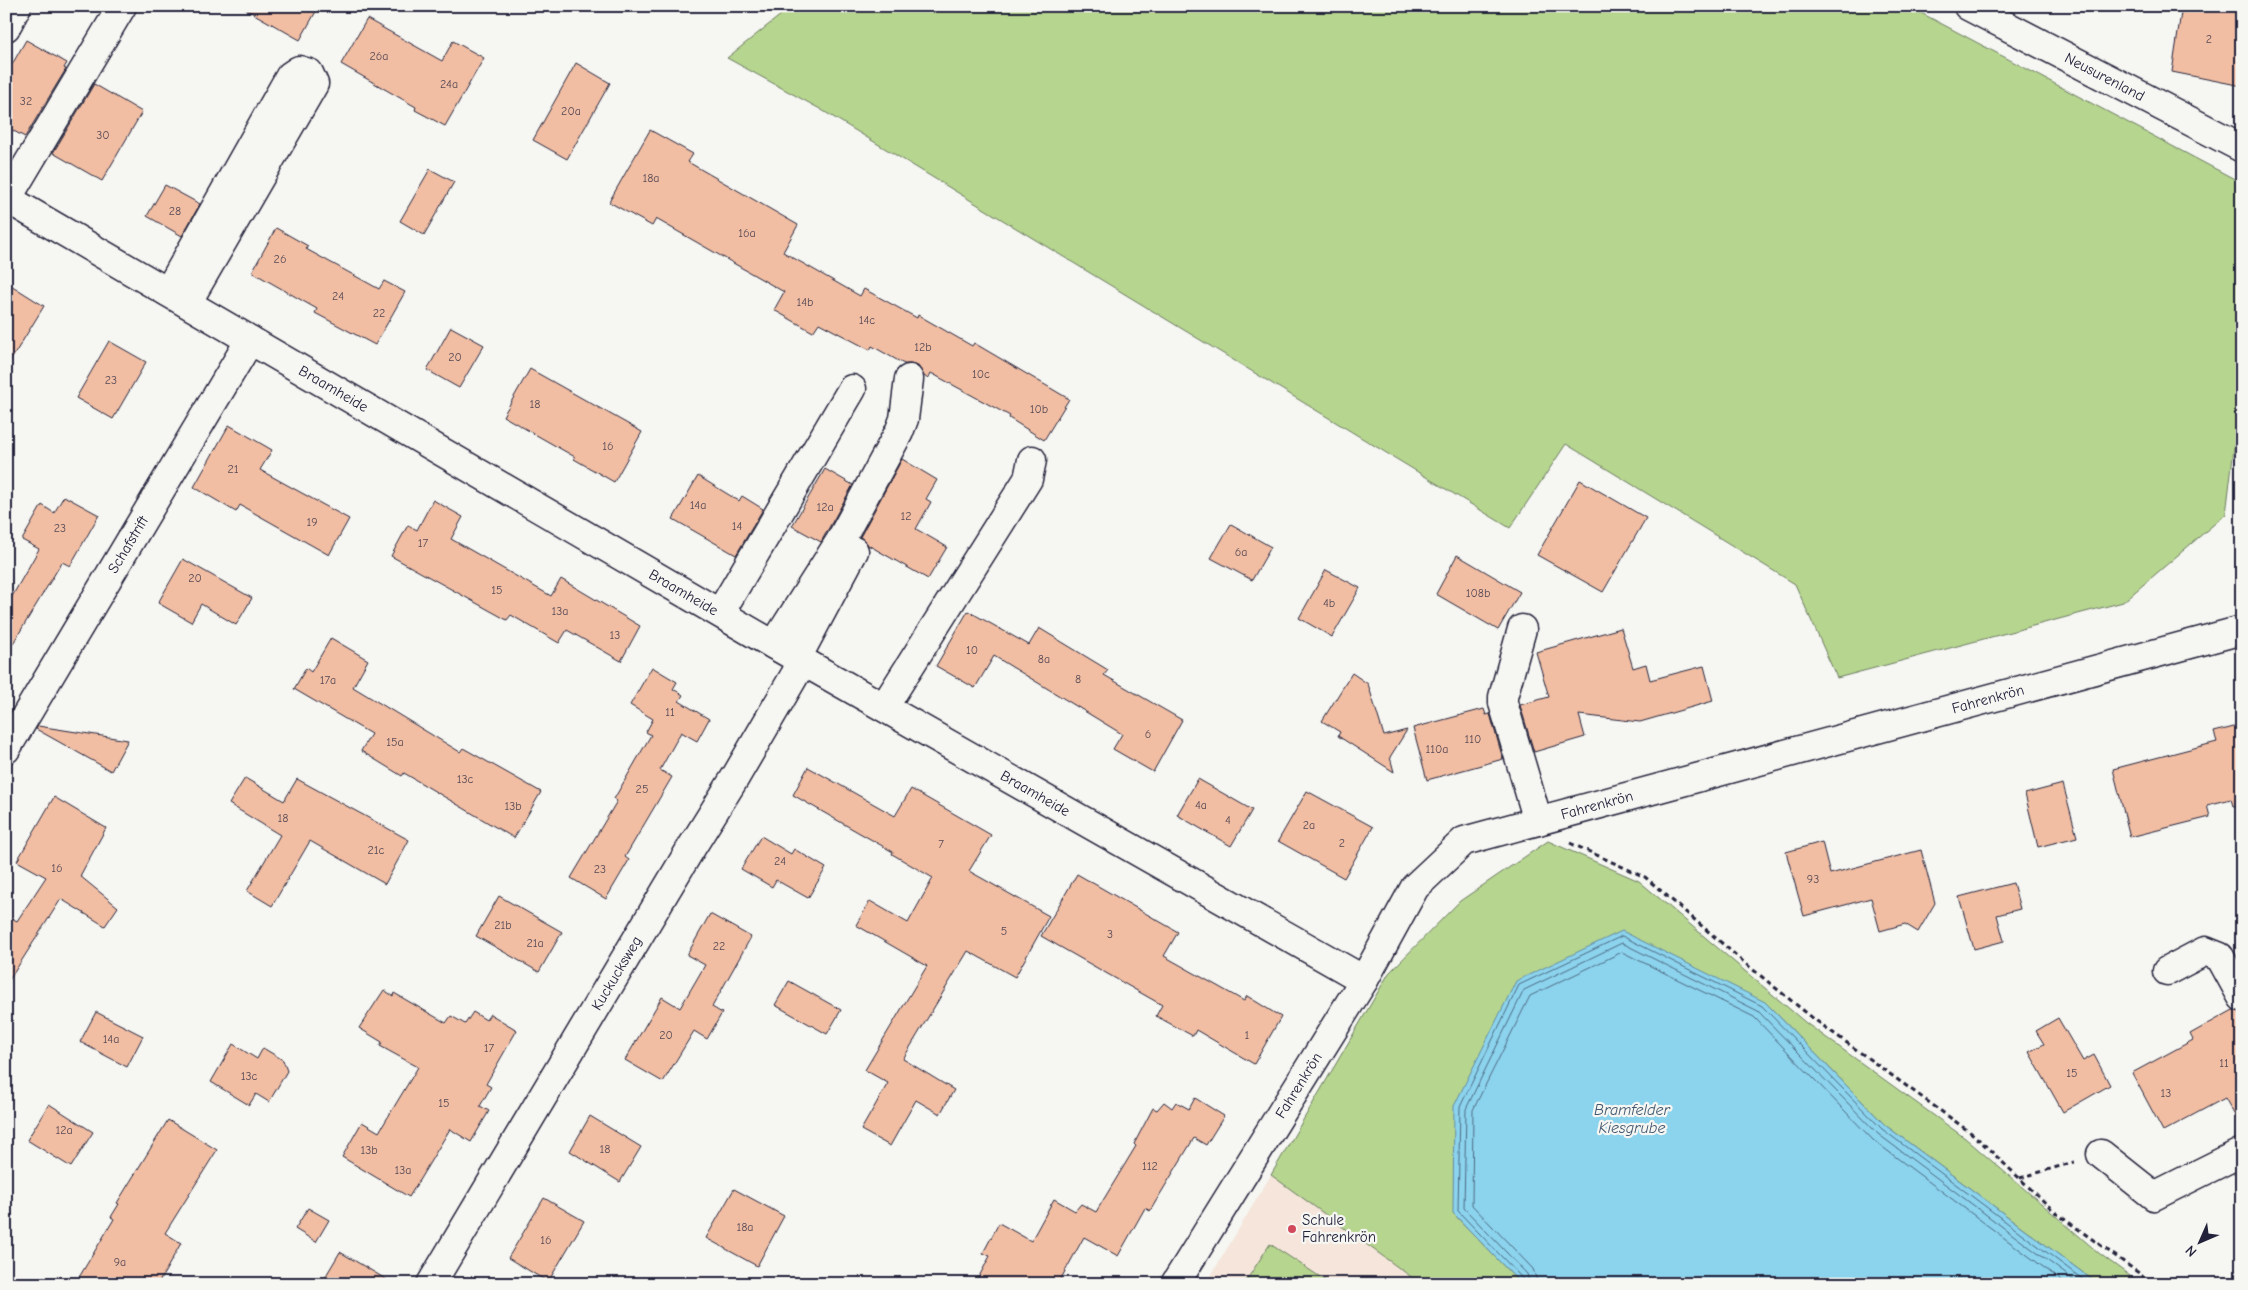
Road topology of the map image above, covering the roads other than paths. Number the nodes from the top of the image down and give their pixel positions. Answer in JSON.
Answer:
{"nodes":[{"id":1,"x":18,"y":6,"type":"edge"},
{"id":2,"x":122,"y":6,"type":"edge"},
{"id":3,"x":1968,"y":6,"type":"edge"},
{"id":4,"x":6,"y":27,"type":"edge"},
{"id":5,"x":2242,"y":148,"type":"edge"},
{"id":6,"x":7,"y":198,"type":"edge"},
{"id":7,"x":177,"y":298,"type":"junction"},
{"id":8,"x":250,"y":340,"type":"junction"},
{"id":9,"x":909,"y":380,"type":"dead end"},
{"id":10,"x":852,"y":389,"type":"dead end"},
{"id":11,"x":1032,"y":460,"type":"dead end"},
{"id":12,"x":875,"y":512,"type":"dead end"},
{"id":13,"x":720,"y":613,"type":"junction"},
{"id":14,"x":1522,"y":629,"type":"dead end"},
{"id":15,"x":2242,"y":630,"type":"edge"},
{"id":16,"x":791,"y":654,"type":"junction"},
{"id":17,"x":884,"y":707,"type":"junction"},
{"id":18,"x":6,"y":749,"type":"edge"},
{"id":19,"x":1538,"y":821,"type":"junction"},
{"id":20,"x":2167,"y":971,"type":"dead end"},
{"id":21,"x":1364,"y":980,"type":"junction"},
{"id":22,"x":2242,"y":997,"type":"edge"},
{"id":23,"x":2242,"y":1152,"type":"edge"},
{"id":24,"x":2101,"y":1154,"type":"road end"},
{"id":25,"x":431,"y":1284,"type":"edge"},
{"id":26,"x":1175,"y":1284,"type":"edge"}],
"edges":[{"from":1,"to":4,"type":"street"},
{"from":2,"to":6,"type":"street"},
{"from":3,"to":5,"type":"street","name":"Neusurenland"},
{"from":6,"to":7,"type":"street","name":"Braamheide"},
{"from":7,"to":7,"type":"street"},
{"from":7,"to":8,"type":"street","name":"Braamheide"},
{"from":8,"to":13,"type":"street","name":"Braamheide"},
{"from":8,"to":18,"type":"street","name":"Schafstrift"},
{"from":9,"to":16,"type":"street"},
{"from":10,"to":13,"type":"street"},
{"from":11,"to":17,"type":"street"},
{"from":12,"to":16,"type":"street"},
{"from":13,"to":16,"type":"street","name":"Braamheide"},
{"from":14,"to":19,"type":"street"},
{"from":15,"to":19,"type":"street","name":"Fahrenkrön"},
{"from":16,"to":17,"type":"street","name":"Braamheide"},
{"from":16,"to":25,"type":"street","name":"Kuckucksweg"},
{"from":17,"to":21,"type":"street","name":"Braamheide"},
{"from":19,"to":21,"type":"street","name":"Fahrenkrön"},
{"from":20,"to":22,"type":"street"},
{"from":21,"to":26,"type":"street","name":"Fahrenkrön"},
{"from":23,"to":24,"type":"street"}]}
